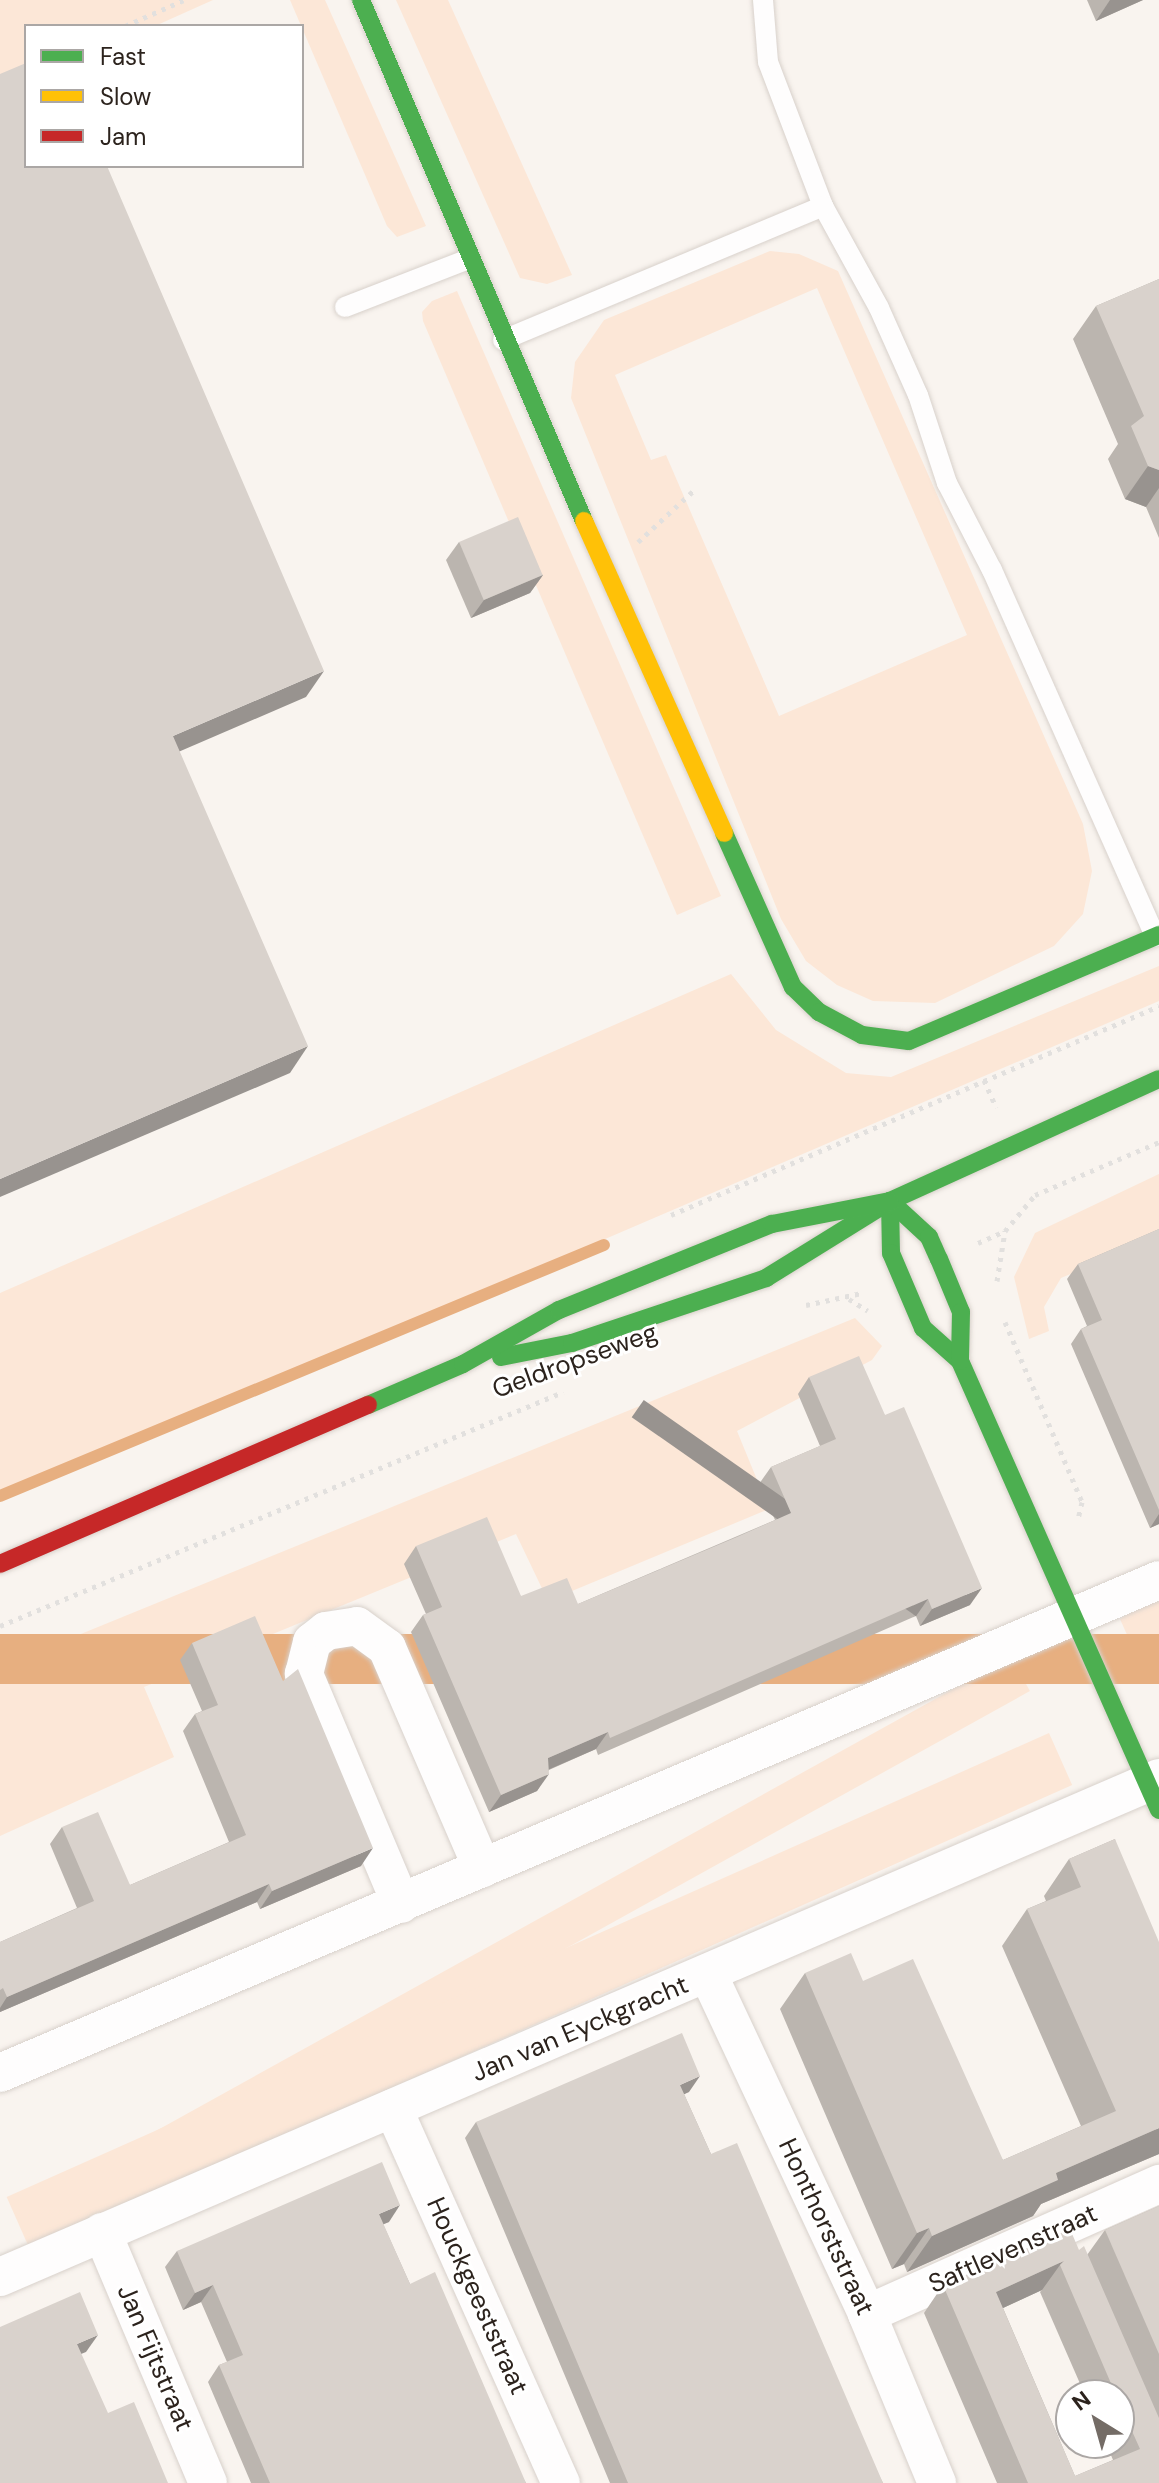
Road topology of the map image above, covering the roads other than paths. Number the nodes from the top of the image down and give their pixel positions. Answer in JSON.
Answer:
{"nodes":[{"id":1,"x":763,"y":0,"type":"edge"},
{"id":2,"x":360,"y":3,"type":"edge"},
{"id":3,"x":823,"y":206,"type":"junction"},
{"id":4,"x":469,"y":259,"type":"junction"},
{"id":5,"x":345,"y":307,"type":"dead end"},
{"id":6,"x":503,"y":340,"type":"junction"},
{"id":7,"x":1157,"y":935,"type":"edge"},
{"id":8,"x":1159,"y":1079,"type":"edge"},
{"id":9,"x":890,"y":1201,"type":"junction"},
{"id":10,"x":960,"y":1361,"type":"junction"},
{"id":11,"x":463,"y":1364,"type":"junction"},
{"id":12,"x":0,"y":1564,"type":"edge"},
{"id":13,"x":1159,"y":1580,"type":"edge"},
{"id":14,"x":1079,"y":1632,"type":"junction"},
{"id":15,"x":1155,"y":1790,"type":"edge"},
{"id":16,"x":482,"y":1868,"type":"junction"},
{"id":17,"x":401,"y":1904,"type":"junction"},
{"id":18,"x":708,"y":1974,"type":"junction"},
{"id":19,"x":0,"y":2073,"type":"edge"},
{"id":20,"x":393,"y":2108,"type":"junction"},
{"id":21,"x":1159,"y":2184,"type":"edge"},
{"id":22,"x":102,"y":2232,"type":"junction"},
{"id":23,"x":0,"y":2277,"type":"edge"},
{"id":24,"x":867,"y":2314,"type":"junction"},
{"id":25,"x":208,"y":2483,"type":"edge"},
{"id":26,"x":561,"y":2483,"type":"edge"},
{"id":27,"x":937,"y":2483,"type":"edge"}],
"edges":[{"from":1,"to":3,"type":"lane"},
{"from":2,"to":4,"type":"main road"},
{"from":3,"to":6,"type":"lane"},
{"from":3,"to":7,"type":"lane"},
{"from":4,"to":5,"type":"lane"},
{"from":4,"to":6,"type":"main road"},
{"from":6,"to":7,"type":"main road"},
{"from":8,"to":9,"type":"main road","name":"Geldropseweg"},
{"from":9,"to":10,"type":"main road"},
{"from":9,"to":10,"type":"main road"},
{"from":9,"to":11,"type":"main road","name":"Geldropseweg"},
{"from":9,"to":11,"type":"main road","name":"Geldropseweg"},
{"from":10,"to":14,"type":"main road"},
{"from":11,"to":12,"type":"main road","name":"Geldropseweg"},
{"from":13,"to":14,"type":"street"},
{"from":14,"to":15,"type":"main road"},
{"from":14,"to":16,"type":"street"},
{"from":15,"to":18,"type":"street","name":"Jan van Eyckgracht"},
{"from":16,"to":17,"type":"street"},
{"from":16,"to":17,"type":"street"},
{"from":17,"to":19,"type":"street"},
{"from":18,"to":20,"type":"street","name":"Jan van Eyckgracht"},
{"from":18,"to":24,"type":"street","name":"Honthorststraat"},
{"from":20,"to":22,"type":"street","name":"Jan van Eyckgracht"},
{"from":20,"to":26,"type":"street","name":"Houckgeeststraat"},
{"from":21,"to":24,"type":"street","name":"Saftlevenstraat"},
{"from":22,"to":23,"type":"street","name":"Jan van Eyckgracht"},
{"from":22,"to":25,"type":"street","name":"Jan Fijtstraat"},
{"from":24,"to":27,"type":"street","name":"Honthorststraat"}]}
